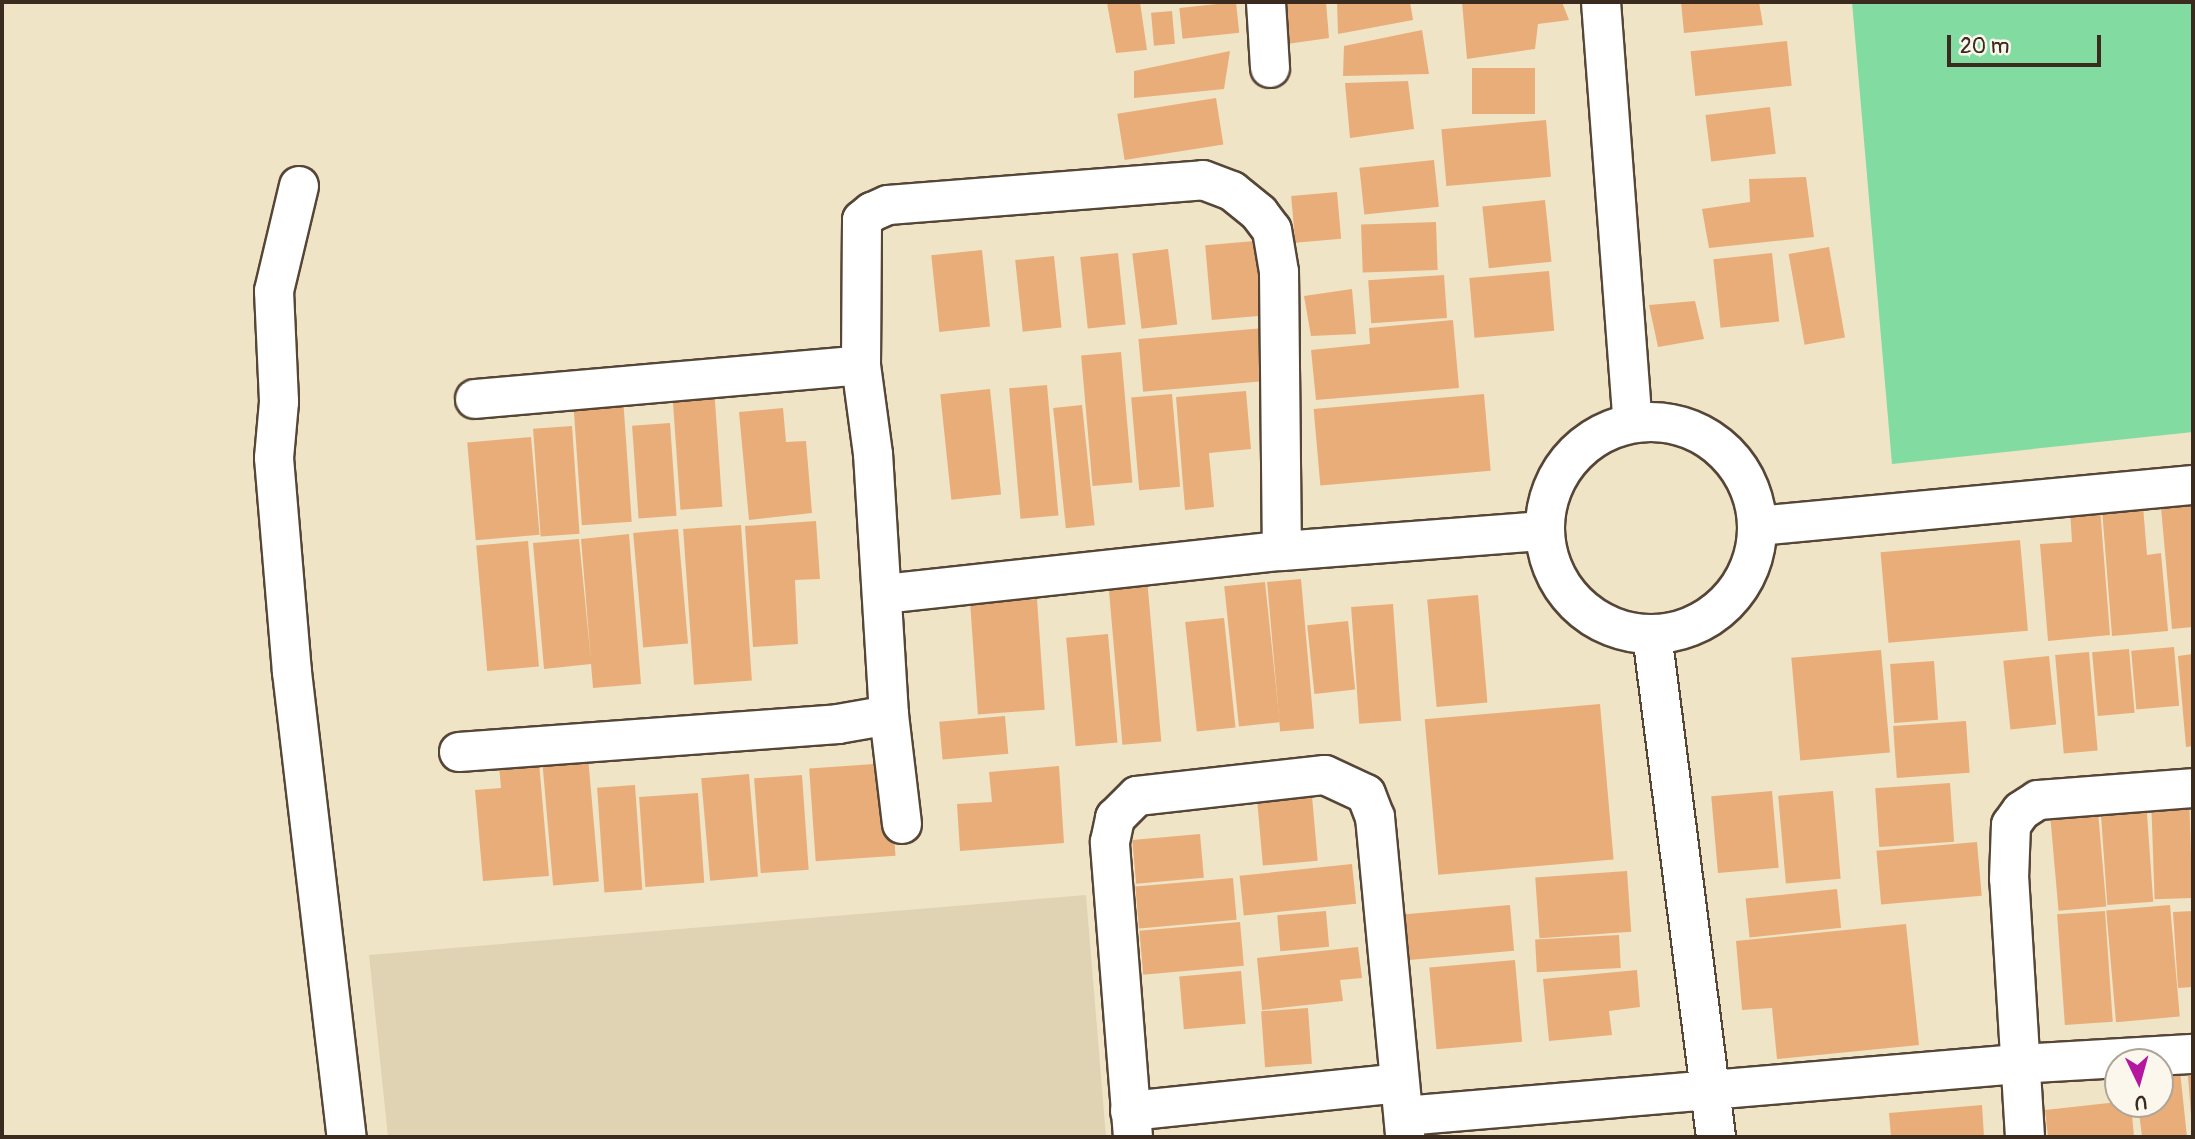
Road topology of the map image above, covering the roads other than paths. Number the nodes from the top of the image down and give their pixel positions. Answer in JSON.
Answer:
{"nodes":[{"id":1,"x":1266,"y":2,"type":"edge"},
{"id":2,"x":1601,"y":2,"type":"edge"},
{"id":3,"x":1270,"y":68,"type":"dead end"},
{"id":4,"x":299,"y":186,"type":"dead end"},
{"id":5,"x":861,"y":365,"type":"junction"},
{"id":6,"x":475,"y":399,"type":"dead end"},
{"id":7,"x":1633,"y":423,"type":"junction"},
{"id":8,"x":2193,"y":485,"type":"edge"},
{"id":9,"x":1758,"y":526,"type":"junction"},
{"id":10,"x":1544,"y":531,"type":"junction"},
{"id":11,"x":1282,"y":551,"type":"junction"},
{"id":12,"x":883,"y":594,"type":"junction"},
{"id":13,"x":1652,"y":634,"type":"junction"},
{"id":14,"x":890,"y":715,"type":"junction"},
{"id":15,"x":458,"y":752,"type":"dead end"},
{"id":16,"x":2193,"y":788,"type":"edge"},
{"id":17,"x":902,"y":824,"type":"dead end"},
{"id":18,"x":2193,"y":1054,"type":"edge"},
{"id":19,"x":2018,"y":1064,"type":"junction"},
{"id":20,"x":1712,"y":1089,"type":"junction"},
{"id":21,"x":1403,"y":1112,"type":"edge"},
{"id":22,"x":1132,"y":1124,"type":"edge"},
{"id":23,"x":347,"y":1137,"type":"edge"},
{"id":24,"x":1716,"y":1137,"type":"edge"},
{"id":25,"x":2025,"y":1137,"type":"edge"}],
"edges":[{"from":1,"to":3,"type":"street"},
{"from":2,"to":7,"type":"street"},
{"from":4,"to":23,"type":"street"},
{"from":5,"to":6,"type":"street"},
{"from":5,"to":11,"type":"street"},
{"from":5,"to":12,"type":"street"},
{"from":7,"to":9,"type":"street"},
{"from":7,"to":10,"type":"street"},
{"from":8,"to":9,"type":"street"},
{"from":9,"to":13,"type":"street"},
{"from":10,"to":11,"type":"street"},
{"from":10,"to":13,"type":"street"},
{"from":11,"to":12,"type":"street"},
{"from":12,"to":14,"type":"street"},
{"from":13,"to":20,"type":"street"},
{"from":14,"to":15,"type":"street"},
{"from":14,"to":17,"type":"street"},
{"from":16,"to":19,"type":"street"},
{"from":18,"to":19,"type":"street"},
{"from":19,"to":20,"type":"street"},
{"from":19,"to":25,"type":"street"},
{"from":20,"to":21,"type":"street"},
{"from":20,"to":24,"type":"street"},
{"from":21,"to":22,"type":"street"},
{"from":21,"to":22,"type":"street"}]}
